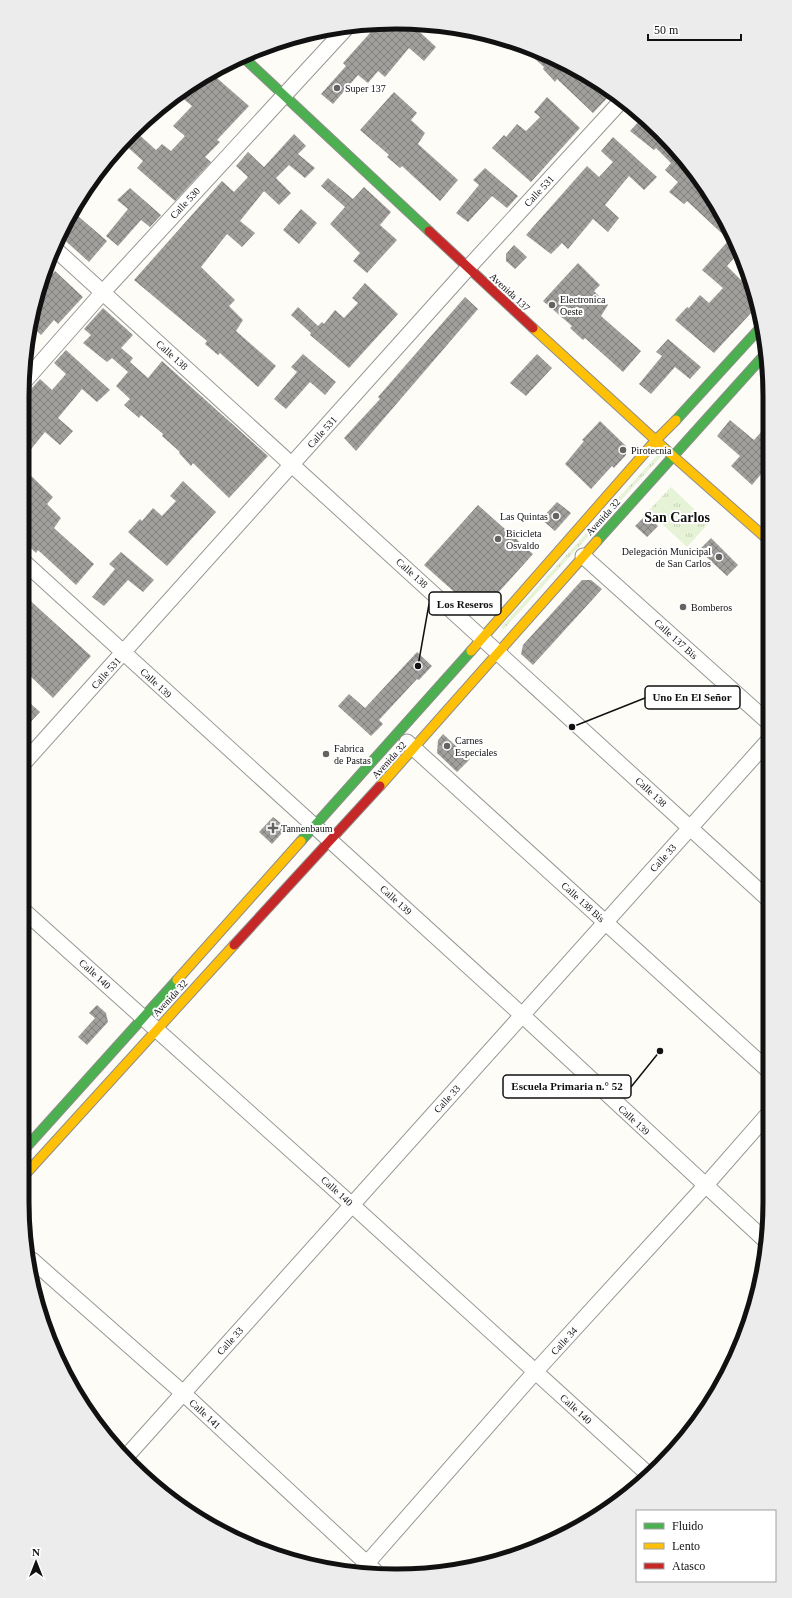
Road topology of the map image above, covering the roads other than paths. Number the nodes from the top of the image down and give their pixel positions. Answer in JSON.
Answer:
{"nodes":[{"id":1,"x":342,"y":33,"type":"edge"},
{"id":2,"x":247,"y":61,"type":"edge"},
{"id":3,"x":286,"y":95,"type":"junction"},
{"id":4,"x":619,"y":105,"type":"edge"},
{"id":5,"x":59,"y":252,"type":"edge"},
{"id":6,"x":468,"y":268,"type":"junction"},
{"id":7,"x":103,"y":292,"type":"junction"},
{"id":8,"x":757,"y":331,"type":"edge"},
{"id":9,"x":761,"y":359,"type":"edge"},
{"id":10,"x":30,"y":375,"type":"edge"},
{"id":11,"x":656,"y":440,"type":"junction"},
{"id":12,"x":673,"y":456,"type":"junction"},
{"id":13,"x":293,"y":465,"type":"junction"},
{"id":14,"x":763,"y":535,"type":"edge"},
{"id":15,"x":583,"y":556,"type":"junction"},
{"id":16,"x":29,"y":566,"type":"edge"},
{"id":17,"x":483,"y":638,"type":"junction"},
{"id":18,"x":497,"y":652,"type":"junction"},
{"id":19,"x":124,"y":653,"type":"junction"},
{"id":20,"x":763,"y":718,"type":"edge"},
{"id":21,"x":397,"y":734,"type":"junction"},
{"id":22,"x":763,"y":747,"type":"edge"},
{"id":23,"x":414,"y":748,"type":"junction"},
{"id":24,"x":29,"y":757,"type":"edge"},
{"id":25,"x":313,"y":827,"type":"junction"},
{"id":26,"x":689,"y":829,"type":"junction"},
{"id":27,"x":330,"y":841,"type":"junction"},
{"id":28,"x":763,"y":896,"type":"edge"},
{"id":29,"x":29,"y":915,"type":"edge"},
{"id":30,"x":605,"y":923,"type":"junction"},
{"id":31,"x":522,"y":1015,"type":"junction"},
{"id":32,"x":143,"y":1017,"type":"junction"},
{"id":33,"x":156,"y":1029,"type":"junction"},
{"id":34,"x":763,"y":1066,"type":"edge"},
{"id":35,"x":763,"y":1120,"type":"edge"},
{"id":36,"x":29,"y":1144,"type":"edge"},
{"id":37,"x":29,"y":1170,"type":"edge"},
{"id":38,"x":705,"y":1186,"type":"junction"},
{"id":39,"x":352,"y":1205,"type":"junction"},
{"id":40,"x":761,"y":1237,"type":"edge"},
{"id":41,"x":34,"y":1262,"type":"edge"},
{"id":42,"x":535,"y":1372,"type":"junction"},
{"id":43,"x":183,"y":1393,"type":"junction"},
{"id":44,"x":129,"y":1454,"type":"edge"},
{"id":45,"x":645,"y":1472,"type":"edge"},
{"id":46,"x":368,"y":1568,"type":"edge"}],
"edges":[{"from":1,"to":3,"type":"street","name":"Calle 530"},
{"from":2,"to":3,"type":"main road","name":"Avenida 137"},
{"from":3,"to":6,"type":"main road","name":"Avenida 137"},
{"from":3,"to":7,"type":"street","name":"Calle 530"},
{"from":4,"to":6,"type":"street","name":"Calle 531"},
{"from":5,"to":7,"type":"street","name":"Calle 138"},
{"from":6,"to":11,"type":"main road","name":"Avenida 137"},
{"from":6,"to":13,"type":"street","name":"Calle 531"},
{"from":7,"to":10,"type":"street","name":"Calle 530"},
{"from":7,"to":13,"type":"street","name":"Calle 138"},
{"from":8,"to":11,"type":"main road","name":"Avenida 32"},
{"from":9,"to":12,"type":"main road","name":"Avenida 32"},
{"from":11,"to":12,"type":"main road","name":"Avenida 137"},
{"from":11,"to":17,"type":"main road","name":"Avenida 32"},
{"from":12,"to":14,"type":"main road","name":"Avenida 137"},
{"from":12,"to":15,"type":"main road","name":"Avenida 32"},
{"from":13,"to":17,"type":"street","name":"Calle 138"},
{"from":13,"to":19,"type":"street","name":"Calle 531"},
{"from":15,"to":18,"type":"main road","name":"Avenida 32"},
{"from":15,"to":20,"type":"street","name":"Calle 137 Bis"},
{"from":16,"to":19,"type":"street","name":"Calle 139"},
{"from":17,"to":18,"type":"street","name":"Calle 138"},
{"from":17,"to":21,"type":"main road","name":"Avenida 32"},
{"from":18,"to":23,"type":"main road","name":"Avenida 32"},
{"from":18,"to":26,"type":"street","name":"Calle 138"},
{"from":19,"to":24,"type":"street","name":"Calle 531"},
{"from":19,"to":25,"type":"street","name":"Calle 139"},
{"from":21,"to":23,"type":"street","name":"Calle 138 Bis"},
{"from":21,"to":25,"type":"main road","name":"Avenida 32"},
{"from":22,"to":26,"type":"street","name":"Calle 33"},
{"from":23,"to":27,"type":"main road","name":"Avenida 32"},
{"from":23,"to":30,"type":"street","name":"Calle 138 Bis"},
{"from":25,"to":27,"type":"street","name":"Calle 139"},
{"from":25,"to":32,"type":"main road","name":"Avenida 32"},
{"from":26,"to":28,"type":"street","name":"Calle 138"},
{"from":26,"to":30,"type":"street","name":"Calle 33"},
{"from":27,"to":31,"type":"street","name":"Calle 139"},
{"from":27,"to":33,"type":"main road","name":"Avenida 32"},
{"from":29,"to":32,"type":"street","name":"Calle 140"},
{"from":30,"to":31,"type":"street","name":"Calle 33"},
{"from":30,"to":34,"type":"street","name":"Calle 138 Bis"},
{"from":31,"to":38,"type":"street","name":"Calle 139"},
{"from":31,"to":39,"type":"street","name":"Calle 33"},
{"from":32,"to":33,"type":"street","name":"Calle 140"},
{"from":32,"to":36,"type":"main road","name":"Avenida 32"},
{"from":33,"to":37,"type":"main road","name":"Avenida 32"},
{"from":33,"to":39,"type":"street","name":"Calle 140"},
{"from":35,"to":38,"type":"street","name":"Calle 34"},
{"from":38,"to":40,"type":"street","name":"Calle 139"},
{"from":38,"to":42,"type":"street","name":"Calle 34"},
{"from":39,"to":42,"type":"street","name":"Calle 140"},
{"from":39,"to":43,"type":"street","name":"Calle 33"},
{"from":41,"to":43,"type":"street","name":"Calle 141"},
{"from":42,"to":45,"type":"street","name":"Calle 140"},
{"from":42,"to":46,"type":"street","name":"Calle 34"},
{"from":43,"to":44,"type":"street","name":"Calle 33"},
{"from":43,"to":46,"type":"street","name":"Calle 141"}]}
